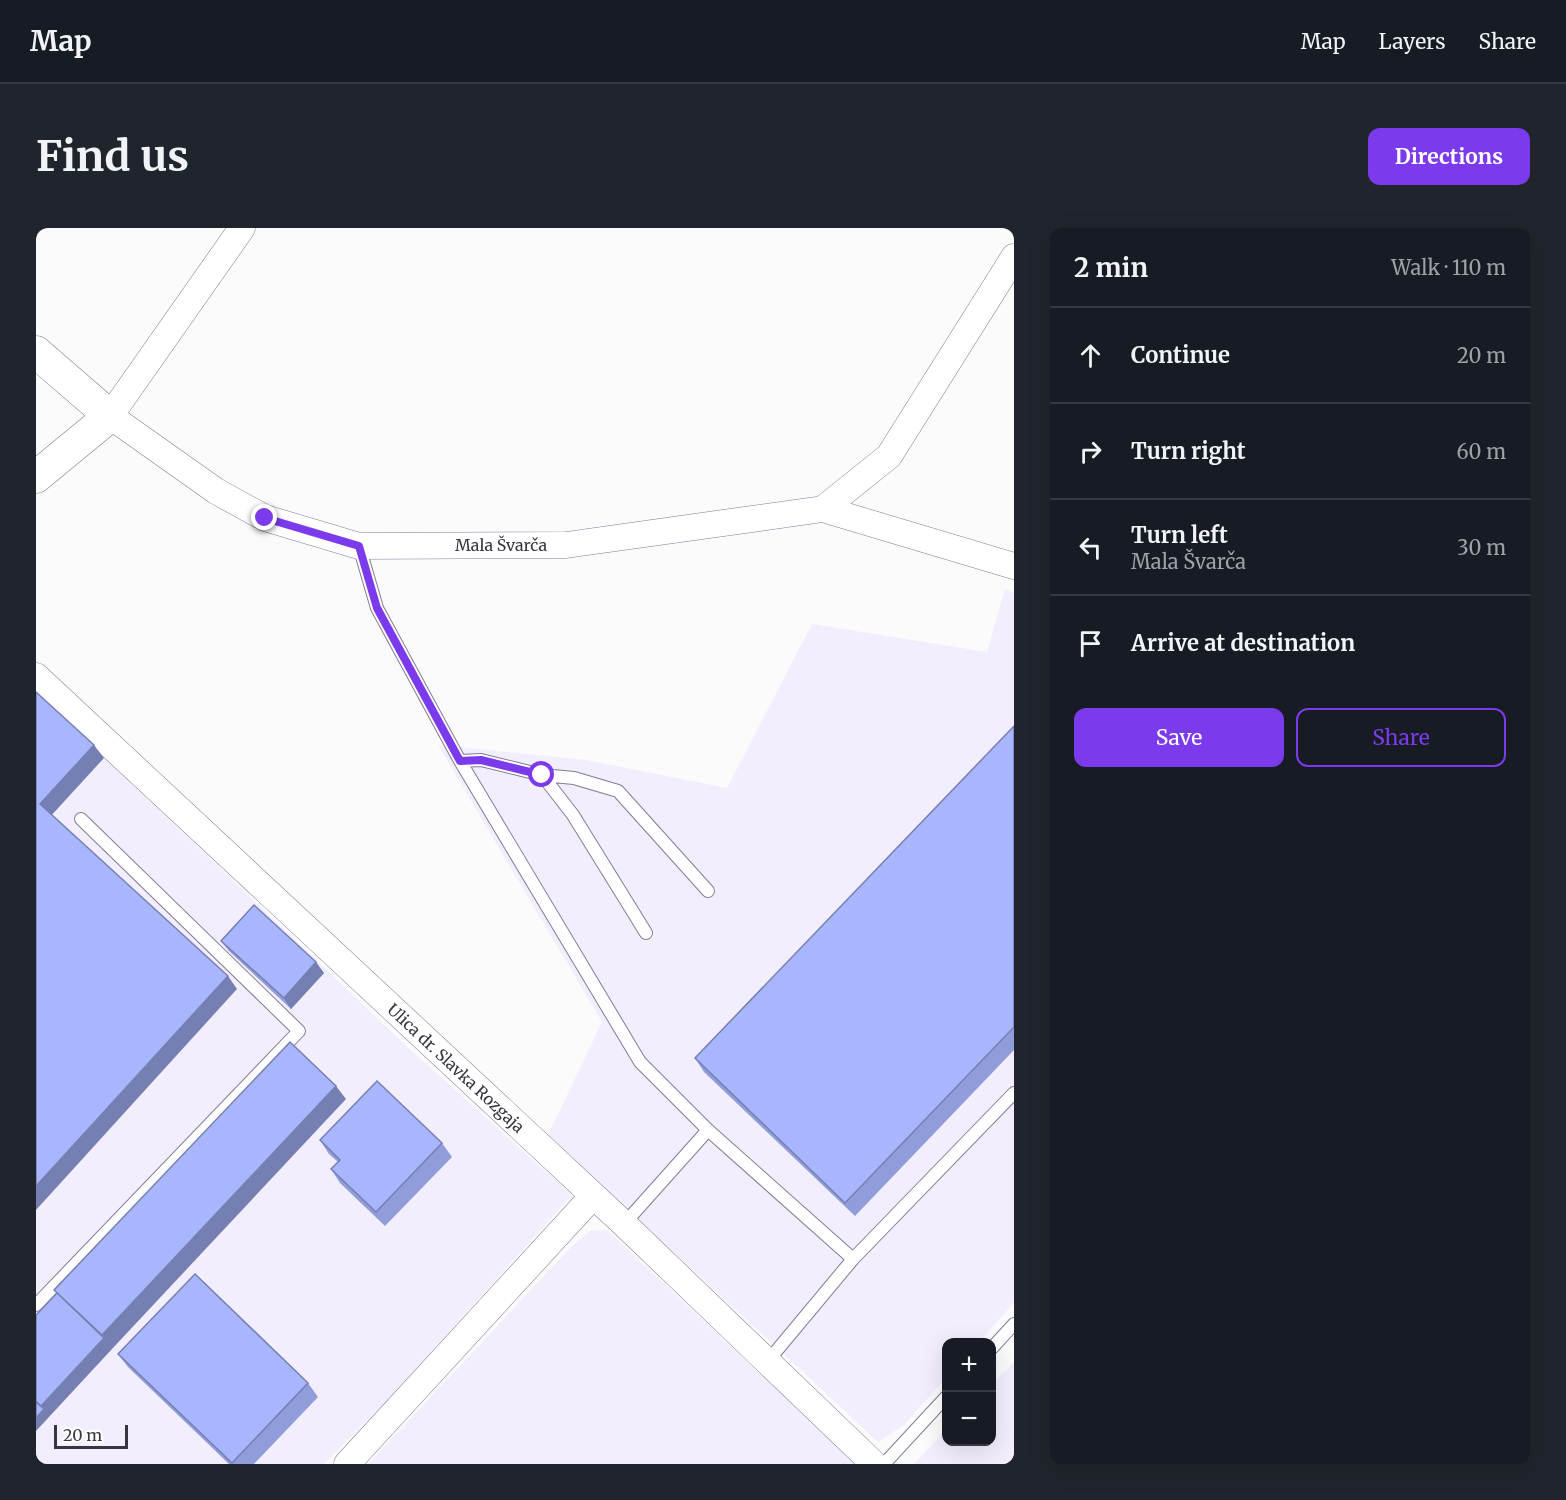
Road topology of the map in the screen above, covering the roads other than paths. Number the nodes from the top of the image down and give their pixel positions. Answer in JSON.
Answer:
{"nodes":[{"id":1,"x":242,"y":228,"type":"edge"},
{"id":2,"x":1014,"y":257,"type":"edge"},
{"id":3,"x":36,"y":352,"type":"edge"},
{"id":4,"x":111,"y":416,"type":"junction"},
{"id":5,"x":36,"y":477,"type":"edge"},
{"id":6,"x":823,"y":509,"type":"junction"},
{"id":7,"x":359,"y":546,"type":"junction"},
{"id":8,"x":1014,"y":566,"type":"edge"},
{"id":9,"x":36,"y":676,"type":"edge"},
{"id":10,"x":460,"y":761,"type":"junction"},
{"id":11,"x":542,"y":775,"type":"junction"},
{"id":12,"x":81,"y":819,"type":"dead end"},
{"id":13,"x":708,"y":891,"type":"dead end"},
{"id":14,"x":646,"y":933,"type":"dead end"},
{"id":15,"x":1014,"y":1094,"type":"edge"},
{"id":16,"x":708,"y":1131,"type":"junction"},
{"id":17,"x":593,"y":1196,"type":"junction"},
{"id":18,"x":624,"y":1224,"type":"junction"},
{"id":19,"x":853,"y":1259,"type":"junction"},
{"id":20,"x":36,"y":1305,"type":"edge"},
{"id":21,"x":1014,"y":1324,"type":"edge"},
{"id":22,"x":996,"y":1344,"type":"edge"},
{"id":23,"x":768,"y":1361,"type":"junction"},
{"id":24,"x":942,"y":1400,"type":"edge"},
{"id":25,"x":347,"y":1464,"type":"edge"},
{"id":26,"x":874,"y":1464,"type":"edge"},
{"id":27,"x":884,"y":1464,"type":"edge"}],
"edges":[{"from":1,"to":4,"type":"street"},
{"from":2,"to":6,"type":"street"},
{"from":3,"to":4,"type":"street","name":"Mala Švarča"},
{"from":4,"to":5,"type":"street"},
{"from":4,"to":7,"type":"street","name":"Mala Švarča"},
{"from":6,"to":7,"type":"street","name":"Mala Švarča"},
{"from":6,"to":8,"type":"street","name":"Mala Švarča"},
{"from":7,"to":10,"type":"lane"},
{"from":9,"to":17,"type":"street","name":"Ulica dr. Slavka Rozgaja"},
{"from":10,"to":11,"type":"lane"},
{"from":10,"to":16,"type":"lane"},
{"from":11,"to":13,"type":"lane"},
{"from":11,"to":14,"type":"lane"},
{"from":12,"to":20,"type":"lane"},
{"from":15,"to":19,"type":"lane"},
{"from":16,"to":18,"type":"lane"},
{"from":16,"to":19,"type":"lane"},
{"from":17,"to":18,"type":"street","name":"Ulica dr. Slavka Rozgaja"},
{"from":17,"to":25,"type":"street"},
{"from":18,"to":23,"type":"street","name":"Ulica dr. Slavka Rozgaja"},
{"from":19,"to":23,"type":"lane"},
{"from":21,"to":22,"type":"lane"},
{"from":23,"to":26,"type":"street","name":"Ulica dr. Slavka Rozgaja"},
{"from":24,"to":27,"type":"lane"}]}
